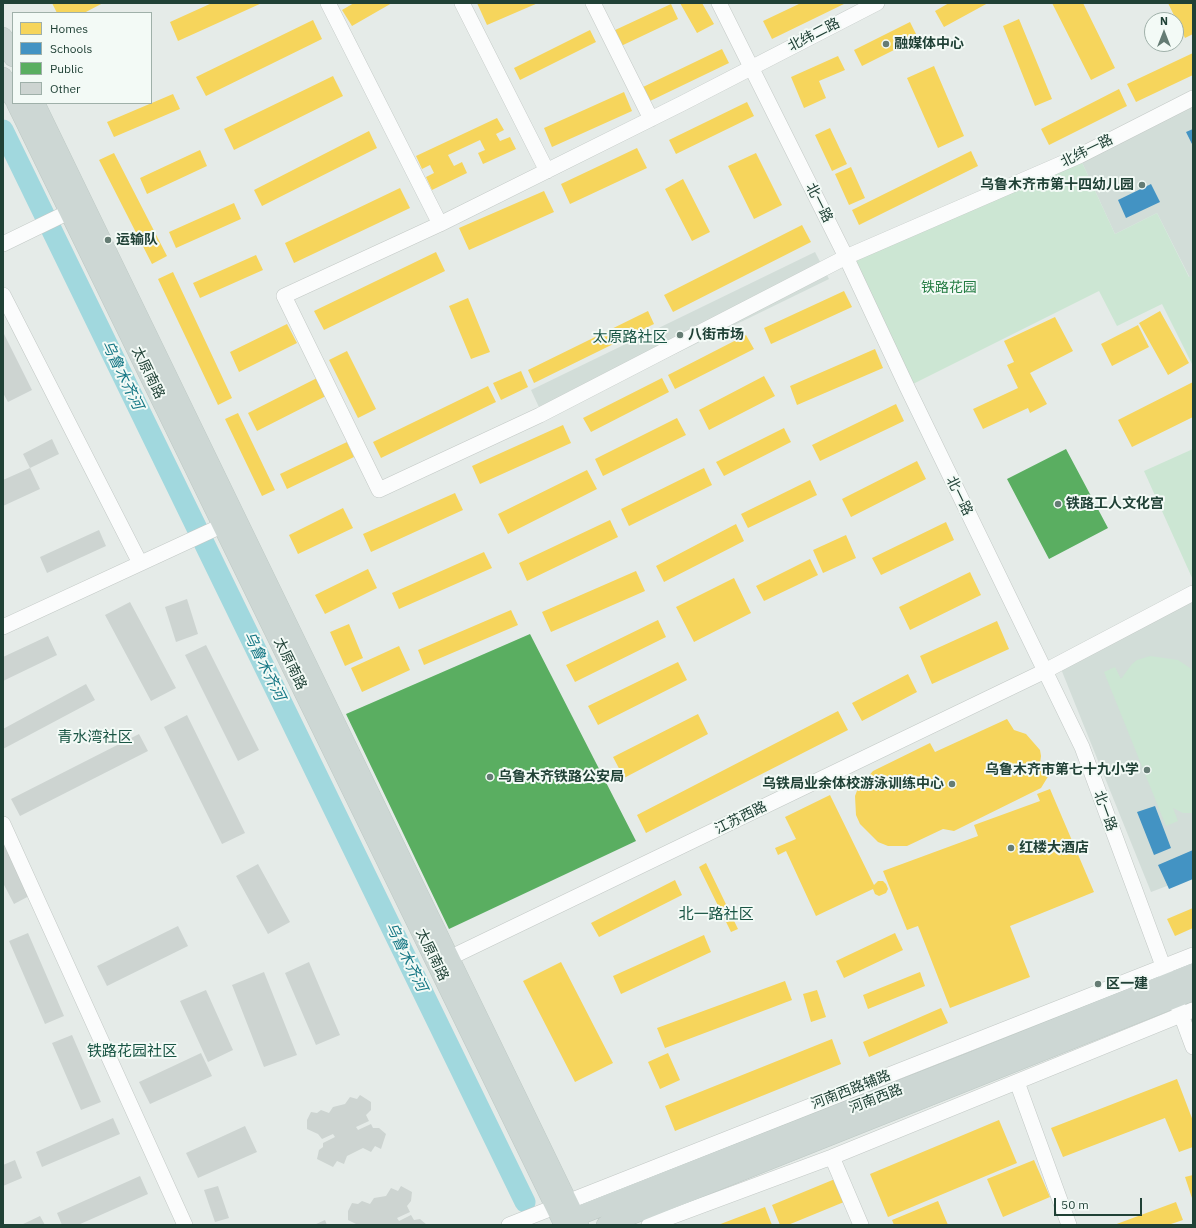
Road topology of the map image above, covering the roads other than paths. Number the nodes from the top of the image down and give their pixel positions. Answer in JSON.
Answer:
{"nodes":[{"id":1,"x":328,"y":3,"type":"edge"},
{"id":2,"x":462,"y":3,"type":"edge"},
{"id":3,"x":593,"y":3,"type":"edge"},
{"id":4,"x":719,"y":3,"type":"edge"},
{"id":5,"x":877,"y":3,"type":"edge"},
{"id":6,"x":3,"y":37,"type":"edge"},
{"id":7,"x":12,"y":56,"type":"edge"},
{"id":8,"x":751,"y":68,"type":"junction"},
{"id":9,"x":3,"y":77,"type":"edge"},
{"id":10,"x":12,"y":96,"type":"edge"},
{"id":11,"x":1193,"y":98,"type":"edge"},
{"id":12,"x":16,"y":104,"type":"edge"},
{"id":13,"x":35,"y":104,"type":"edge"},
{"id":14,"x":651,"y":119,"type":"junction"},
{"id":15,"x":547,"y":171,"type":"junction"},
{"id":16,"x":70,"y":211,"type":"junction"},
{"id":17,"x":440,"y":224,"type":"junction"},
{"id":18,"x":3,"y":244,"type":"edge"},
{"id":19,"x":846,"y":257,"type":"junction"},
{"id":20,"x":3,"y":296,"type":"edge"},
{"id":21,"x":284,"y":296,"type":"joint"},
{"id":22,"x":223,"y":524,"type":"junction"},
{"id":23,"x":140,"y":563,"type":"junction"},
{"id":24,"x":1193,"y":593,"type":"edge"},
{"id":25,"x":3,"y":627,"type":"edge"},
{"id":26,"x":1045,"y":671,"type":"junction"},
{"id":27,"x":3,"y":824,"type":"edge"},
{"id":28,"x":1193,"y":954,"type":"edge"},
{"id":29,"x":443,"y":961,"type":"junction"},
{"id":30,"x":1193,"y":973,"type":"edge"},
{"id":31,"x":1193,"y":992,"type":"edge"},
{"id":32,"x":1176,"y":994,"type":"edge"},
{"id":33,"x":1193,"y":1047,"type":"edge"},
{"id":34,"x":1017,"y":1082,"type":"junction"},
{"id":35,"x":832,"y":1157,"type":"junction"},
{"id":36,"x":566,"y":1217,"type":"edge"},
{"id":37,"x":185,"y":1225,"type":"edge"},
{"id":38,"x":509,"y":1225,"type":"edge"},
{"id":39,"x":606,"y":1225,"type":"edge"},
{"id":40,"x":649,"y":1225,"type":"edge"},
{"id":41,"x":861,"y":1225,"type":"edge"},
{"id":42,"x":1069,"y":1225,"type":"edge"}],
"edges":[{"from":1,"to":17,"type":"street"},
{"from":2,"to":15,"type":"street"},
{"from":3,"to":14,"type":"street"},
{"from":4,"to":8,"type":"street","name":"北一路"},
{"from":5,"to":8,"type":"street","name":"北纬二路"},
{"from":6,"to":7,"type":"main road"},
{"from":8,"to":14,"type":"street","name":"北纬二路"},
{"from":8,"to":19,"type":"street","name":"北一路"},
{"from":9,"to":10,"type":"main road"},
{"from":11,"to":19,"type":"street","name":"北纬一路"},
{"from":12,"to":16,"type":"main road","name":"太原南路"},
{"from":13,"to":16,"type":"main road"},
{"from":14,"to":15,"type":"street","name":"北纬二路"},
{"from":15,"to":17,"type":"street","name":"北纬二路"},
{"from":16,"to":18,"type":"street"},
{"from":16,"to":22,"type":"main road","name":"太原南路"},
{"from":17,"to":21,"type":"street","name":"北纬二路"},
{"from":19,"to":21,"type":"street","name":"北纬一路"},
{"from":19,"to":26,"type":"street","name":"北一路"},
{"from":20,"to":23,"type":"street"},
{"from":22,"to":23,"type":"street"},
{"from":22,"to":29,"type":"main road","name":"太原南路"},
{"from":23,"to":25,"type":"street"},
{"from":24,"to":26,"type":"street","name":"江苏西路"},
{"from":26,"to":29,"type":"street","name":"江苏西路"},
{"from":26,"to":32,"type":"street","name":"北一路"},
{"from":27,"to":37,"type":"street"},
{"from":28,"to":32,"type":"street"},
{"from":29,"to":36,"type":"main road","name":"太原南路"},
{"from":30,"to":32,"type":"main road","name":"河南西路"},
{"from":31,"to":32,"type":"main road","name":"河南西路"},
{"from":32,"to":33,"type":"street","name":"北一路"},
{"from":32,"to":34,"type":"street"},
{"from":32,"to":36,"type":"main road","name":"河南西路"},
{"from":32,"to":39,"type":"main road","name":"河南西路"},
{"from":34,"to":35,"type":"street"},
{"from":34,"to":42,"type":"street"},
{"from":35,"to":40,"type":"street"},
{"from":35,"to":41,"type":"street"},
{"from":36,"to":38,"type":"street"}]}
